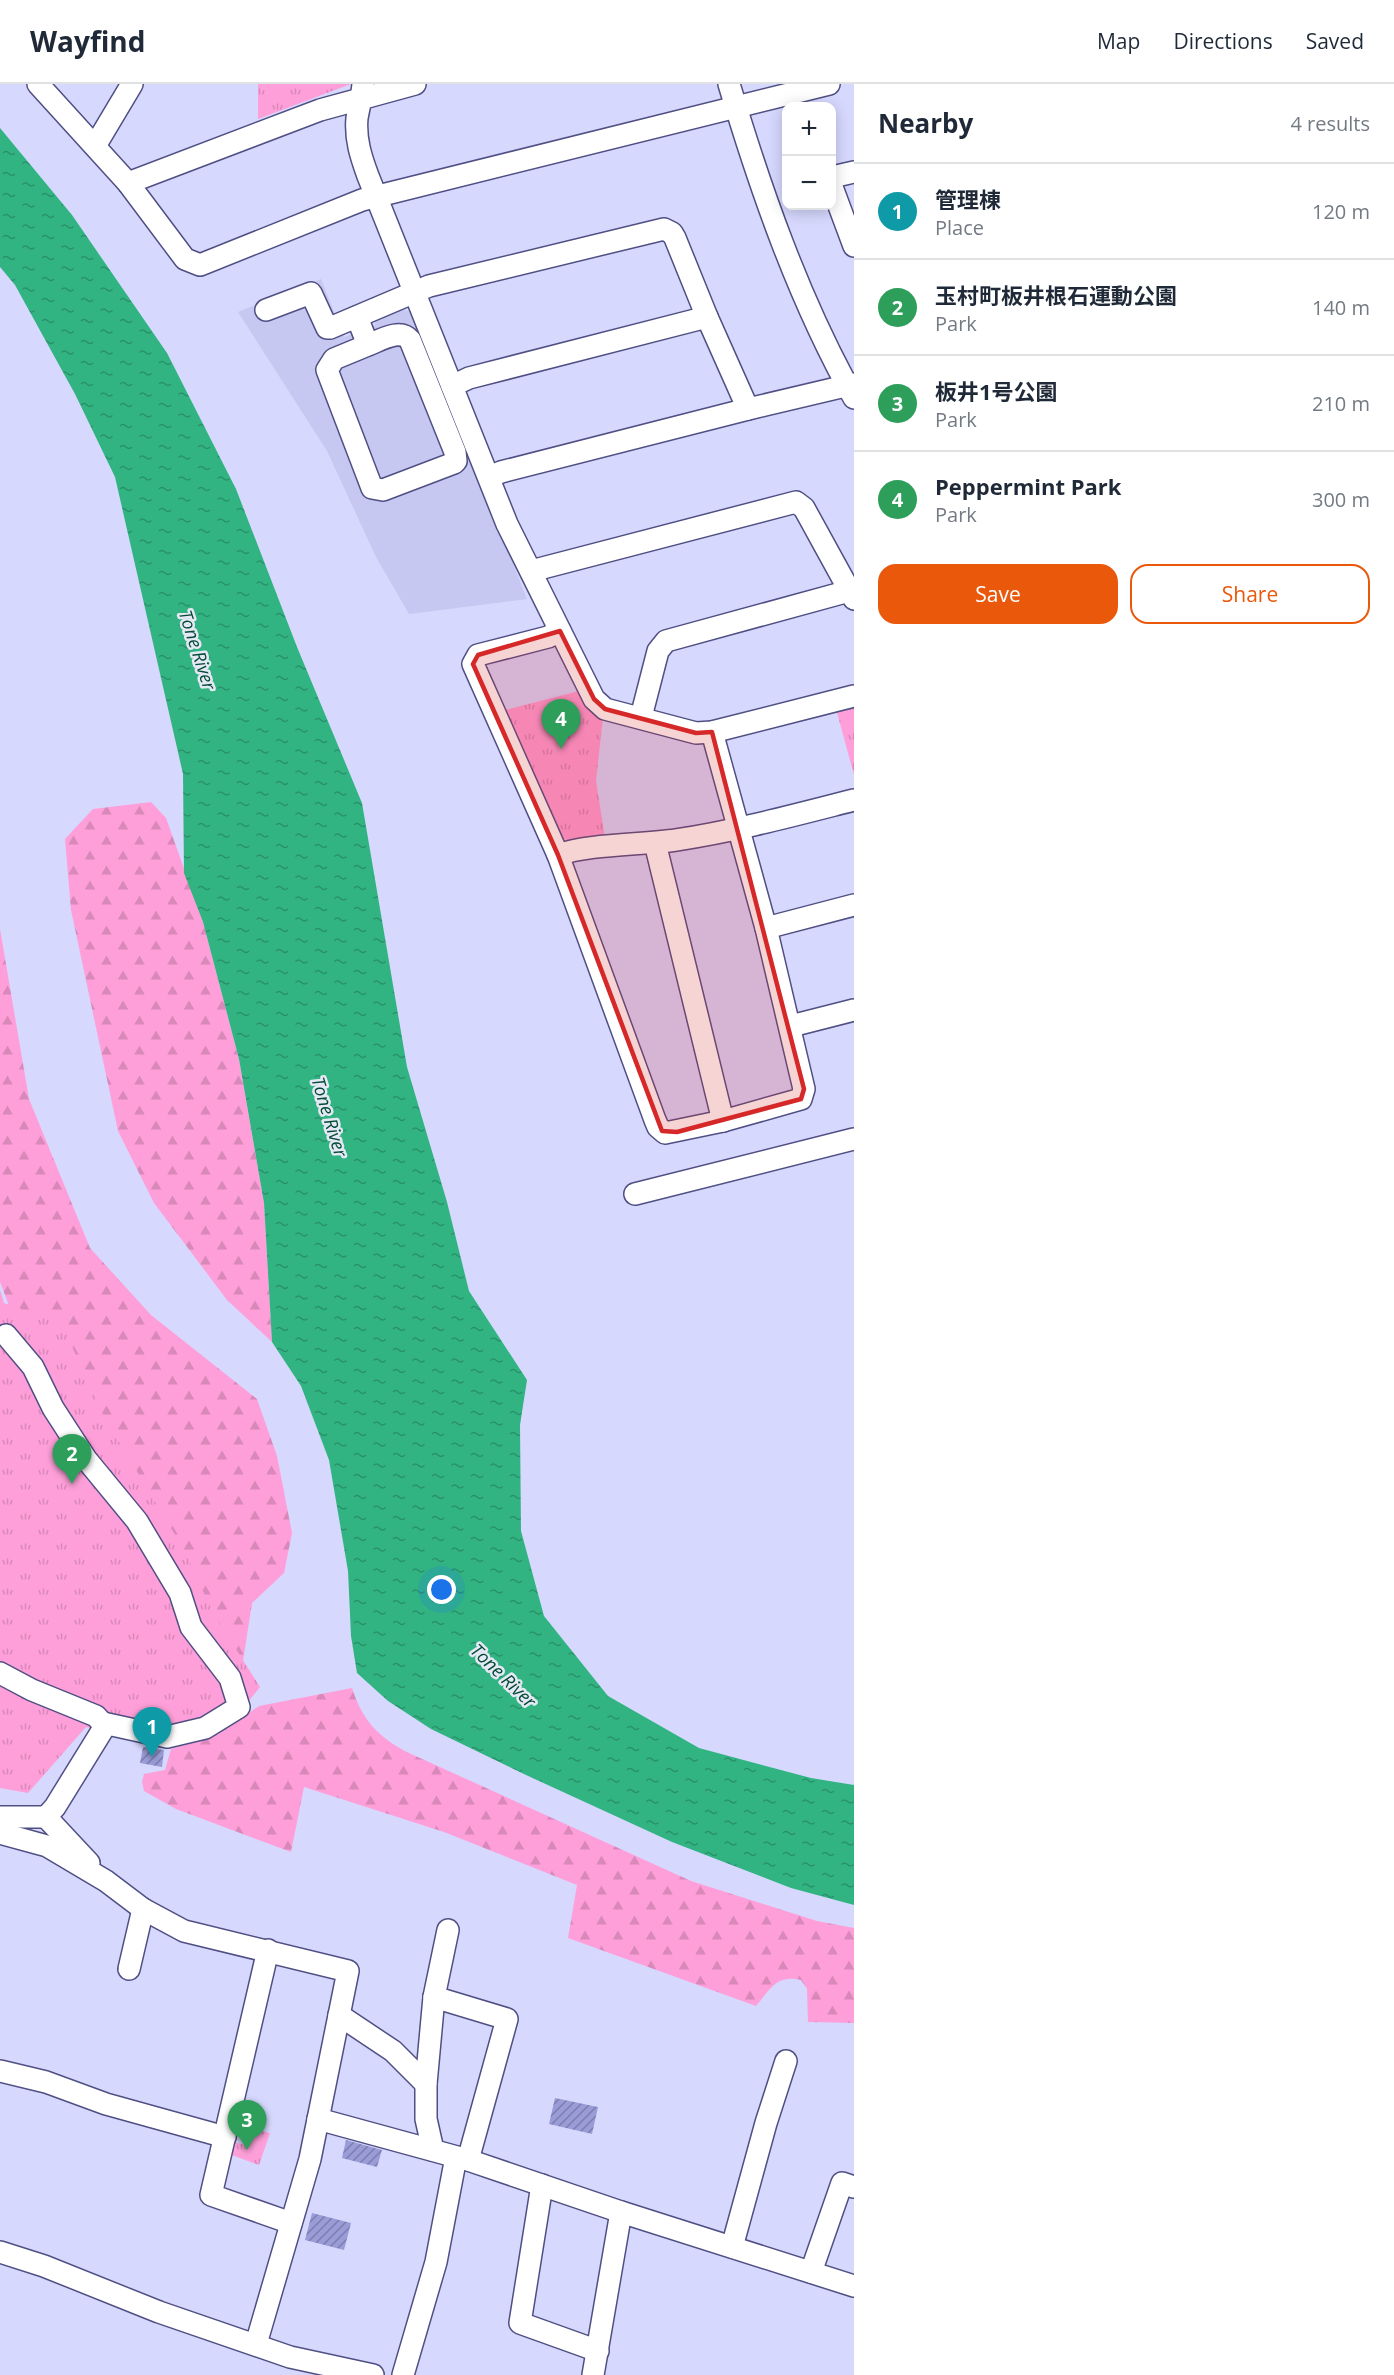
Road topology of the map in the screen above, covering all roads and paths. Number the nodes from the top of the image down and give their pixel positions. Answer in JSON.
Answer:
{"nodes":[{"id":1,"x":38,"y":84,"type":"edge"},
{"id":2,"x":132,"y":84,"type":"edge"},
{"id":3,"x":415,"y":84,"type":"edge"},
{"id":4,"x":729,"y":84,"type":"edge"},
{"id":5,"x":829,"y":84,"type":"edge"},
{"id":6,"x":363,"y":91,"type":"edge"},
{"id":7,"x":800,"y":100,"type":"edge"},
{"id":8,"x":736,"y":108,"type":"junction"},
{"id":9,"x":95,"y":146,"type":"junction"},
{"id":10,"x":854,"y":172,"type":"edge"},
{"id":11,"x":836,"y":176,"type":"edge"},
{"id":12,"x":128,"y":183,"type":"junction"},
{"id":13,"x":377,"y":196,"type":"junction"},
{"id":14,"x":836,"y":200,"type":"edge"},
{"id":15,"x":854,"y":246,"type":"edge"},
{"id":16,"x":414,"y":293,"type":"junction"},
{"id":17,"x":266,"y":310,"type":"dead end"},
{"id":18,"x":707,"y":316,"type":"junction"},
{"id":19,"x":348,"y":321,"type":"junction"},
{"id":20,"x":368,"y":345,"type":"junction"},
{"id":21,"x":452,"y":386,"type":"junction"},
{"id":22,"x":852,"y":390,"type":"edge"},
{"id":23,"x":748,"y":409,"type":"junction"},
{"id":24,"x":489,"y":477,"type":"junction"},
{"id":25,"x":531,"y":571,"type":"junction"},
{"id":26,"x":852,"y":595,"type":"edge"},
{"id":27,"x":560,"y":631,"type":"junction"},
{"id":28,"x":854,"y":696,"type":"edge"},
{"id":29,"x":641,"y":717,"type":"junction"},
{"id":30,"x":712,"y":732,"type":"junction"},
{"id":31,"x":854,"y":800,"type":"edge"},
{"id":32,"x":740,"y":829,"type":"junction"},
{"id":33,"x":655,"y":843,"type":"junction"},
{"id":34,"x":558,"y":855,"type":"junction"},
{"id":35,"x":854,"y":905,"type":"edge"},
{"id":36,"x":766,"y":928,"type":"junction"},
{"id":37,"x":854,"y":1011,"type":"edge"},
{"id":38,"x":791,"y":1026,"type":"junction"},
{"id":39,"x":723,"y":1121,"type":"junction"},
{"id":40,"x":854,"y":1139,"type":"edge"},
{"id":41,"x":636,"y":1194,"type":"dead end"},
{"id":42,"x":6,"y":1335,"type":"dead end"},
{"id":43,"x":0,"y":1673,"type":"edge"},
{"id":44,"x":103,"y":1723,"type":"junction"},
{"id":45,"x":46,"y":1816,"type":"junction"},
{"id":46,"x":0,"y":1817,"type":"edge"},
{"id":47,"x":0,"y":1833,"type":"edge"},
{"id":48,"x":106,"y":1881,"type":"junction"},
{"id":49,"x":143,"y":1909,"type":"junction"},
{"id":50,"x":448,"y":1930,"type":"dead end"},
{"id":51,"x":268,"y":1950,"type":"junction"},
{"id":52,"x":129,"y":1969,"type":"dead end"},
{"id":53,"x":434,"y":1997,"type":"junction"},
{"id":54,"x":339,"y":2015,"type":"junction"},
{"id":55,"x":786,"y":2061,"type":"dead end"},
{"id":56,"x":0,"y":2071,"type":"edge"},
{"id":57,"x":426,"y":2084,"type":"junction"},
{"id":58,"x":318,"y":2120,"type":"junction"},
{"id":59,"x":225,"y":2137,"type":"junction"},
{"id":60,"x":433,"y":2150,"type":"junction"},
{"id":61,"x":462,"y":2158,"type":"junction"},
{"id":62,"x":542,"y":2185,"type":"junction"},
{"id":63,"x":854,"y":2187,"type":"edge"},
{"id":64,"x":621,"y":2212,"type":"junction"},
{"id":65,"x":291,"y":2223,"type":"junction"},
{"id":66,"x":732,"y":2247,"type":"junction"},
{"id":67,"x":0,"y":2252,"type":"edge"},
{"id":68,"x":811,"y":2272,"type":"junction"},
{"id":69,"x":854,"y":2286,"type":"edge"},
{"id":70,"x":256,"y":2344,"type":"junction"},
{"id":71,"x":598,"y":2351,"type":"junction"},
{"id":72,"x":373,"y":2375,"type":"edge"},
{"id":73,"x":403,"y":2375,"type":"edge"},
{"id":74,"x":593,"y":2375,"type":"edge"}],
"edges":[{"from":1,"to":9,"type":"street"},
{"from":2,"to":9,"type":"street"},
{"from":3,"to":6,"type":"street"},
{"from":4,"to":8,"type":"street"},
{"from":5,"to":7,"type":"street"},
{"from":6,"to":12,"type":"street"},
{"from":6,"to":13,"type":"street"},
{"from":7,"to":8,"type":"street"},
{"from":8,"to":13,"type":"street"},
{"from":8,"to":22,"type":"street"},
{"from":9,"to":12,"type":"street"},
{"from":10,"to":11,"type":"street"},
{"from":12,"to":13,"type":"street"},
{"from":13,"to":16,"type":"street"},
{"from":14,"to":15,"type":"street"},
{"from":16,"to":18,"type":"street"},
{"from":16,"to":19,"type":"street"},
{"from":16,"to":21,"type":"street"},
{"from":17,"to":19,"type":"street"},
{"from":18,"to":21,"type":"street"},
{"from":18,"to":23,"type":"street"},
{"from":19,"to":20,"type":"street"},
{"from":20,"to":20,"type":"street"},
{"from":21,"to":24,"type":"street"},
{"from":22,"to":23,"type":"street"},
{"from":23,"to":24,"type":"street"},
{"from":24,"to":25,"type":"street"},
{"from":25,"to":26,"type":"street"},
{"from":25,"to":27,"type":"street"},
{"from":26,"to":29,"type":"street"},
{"from":27,"to":29,"type":"street"},
{"from":27,"to":34,"type":"street"},
{"from":28,"to":30,"type":"street"},
{"from":29,"to":30,"type":"street"},
{"from":30,"to":32,"type":"street"},
{"from":31,"to":32,"type":"street"},
{"from":32,"to":33,"type":"street"},
{"from":32,"to":36,"type":"street"},
{"from":33,"to":34,"type":"street"},
{"from":33,"to":39,"type":"street"},
{"from":34,"to":39,"type":"street"},
{"from":35,"to":36,"type":"street"},
{"from":36,"to":38,"type":"street"},
{"from":37,"to":38,"type":"street"},
{"from":38,"to":39,"type":"street"},
{"from":40,"to":41,"type":"street"},
{"from":42,"to":44,"type":"street"},
{"from":43,"to":44,"type":"street"},
{"from":44,"to":45,"type":"street"},
{"from":45,"to":46,"type":"street"},
{"from":45,"to":48,"type":"street"},
{"from":47,"to":48,"type":"street"},
{"from":48,"to":49,"type":"street"},
{"from":49,"to":51,"type":"street"},
{"from":49,"to":52,"type":"street"},
{"from":50,"to":53,"type":"street"},
{"from":51,"to":54,"type":"street"},
{"from":51,"to":59,"type":"street"},
{"from":53,"to":57,"type":"street"},
{"from":53,"to":61,"type":"street"},
{"from":54,"to":57,"type":"street"},
{"from":54,"to":58,"type":"street"},
{"from":55,"to":66,"type":"street"},
{"from":56,"to":59,"type":"street"},
{"from":57,"to":60,"type":"street"},
{"from":58,"to":60,"type":"street"},
{"from":58,"to":65,"type":"street"},
{"from":59,"to":65,"type":"street"},
{"from":60,"to":61,"type":"street"},
{"from":61,"to":62,"type":"street"},
{"from":61,"to":73,"type":"street"},
{"from":62,"to":64,"type":"street"},
{"from":62,"to":71,"type":"street"},
{"from":63,"to":68,"type":"street"},
{"from":64,"to":66,"type":"street"},
{"from":64,"to":71,"type":"street"},
{"from":65,"to":70,"type":"street"},
{"from":66,"to":68,"type":"street"},
{"from":67,"to":70,"type":"street"},
{"from":68,"to":69,"type":"street"},
{"from":70,"to":72,"type":"street"},
{"from":71,"to":74,"type":"street"}]}
